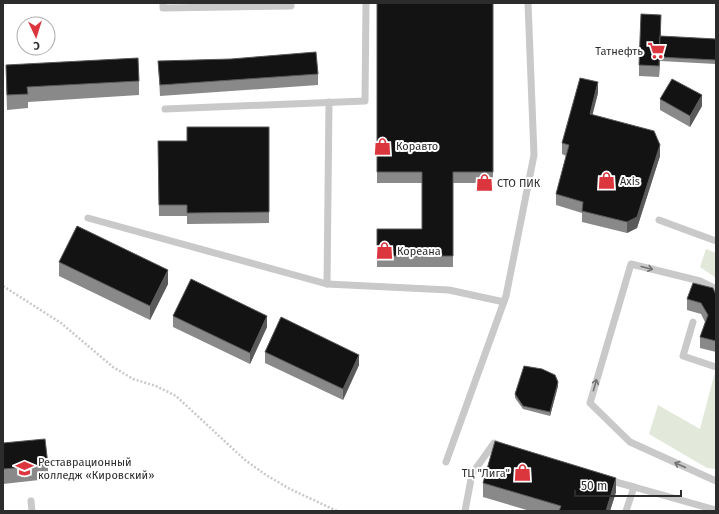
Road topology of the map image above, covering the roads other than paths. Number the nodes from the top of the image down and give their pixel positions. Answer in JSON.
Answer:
{"nodes":[{"id":1,"x":163,"y":3,"type":"edge"},
{"id":2,"x":366,"y":3,"type":"edge"},
{"id":3,"x":528,"y":3,"type":"edge"},
{"id":4,"x":291,"y":6,"type":"dead end"},
{"id":5,"x":329,"y":102,"type":"junction"},
{"id":6,"x":165,"y":109,"type":"dead end"},
{"id":7,"x":88,"y":218,"type":"dead end"},
{"id":8,"x":659,"y":220,"type":"dead end"},
{"id":9,"x":716,"y":242,"type":"edge"},
{"id":10,"x":327,"y":284,"type":"junction"},
{"id":11,"x":716,"y":289,"type":"edge"},
{"id":12,"x":504,"y":302,"type":"junction"},
{"id":13,"x":693,"y":322,"type":"dead end"},
{"id":14,"x":716,"y":366,"type":"edge"},
{"id":15,"x":507,"y":449,"type":"edge"},
{"id":16,"x":446,"y":462,"type":"dead end"},
{"id":17,"x":604,"y":478,"type":"edge"},
{"id":18,"x":716,"y":480,"type":"edge"},
{"id":19,"x":634,"y":487,"type":"junction"},
{"id":20,"x":31,"y":501,"type":"dead end"},
{"id":21,"x":716,"y":510,"type":"edge"},
{"id":22,"x":32,"y":511,"type":"edge"},
{"id":23,"x":465,"y":511,"type":"edge"},
{"id":24,"x":626,"y":511,"type":"edge"}],
"edges":[{"from":1,"to":4,"type":"lane"},
{"from":2,"to":5,"type":"lane"},
{"from":3,"to":12,"type":"lane"},
{"from":5,"to":6,"type":"lane"},
{"from":5,"to":10,"type":"lane"},
{"from":7,"to":10,"type":"lane"},
{"from":8,"to":9,"type":"lane"},
{"from":10,"to":12,"type":"lane"},
{"from":18,"to":11,"type":"lane","one_way":true},
{"from":12,"to":16,"type":"lane"},
{"from":13,"to":14,"type":"lane"},
{"from":15,"to":23,"type":"lane"},
{"from":17,"to":19,"type":"lane"},
{"from":19,"to":21,"type":"lane"},
{"from":19,"to":24,"type":"lane"},
{"from":20,"to":22,"type":"lane"}]}
